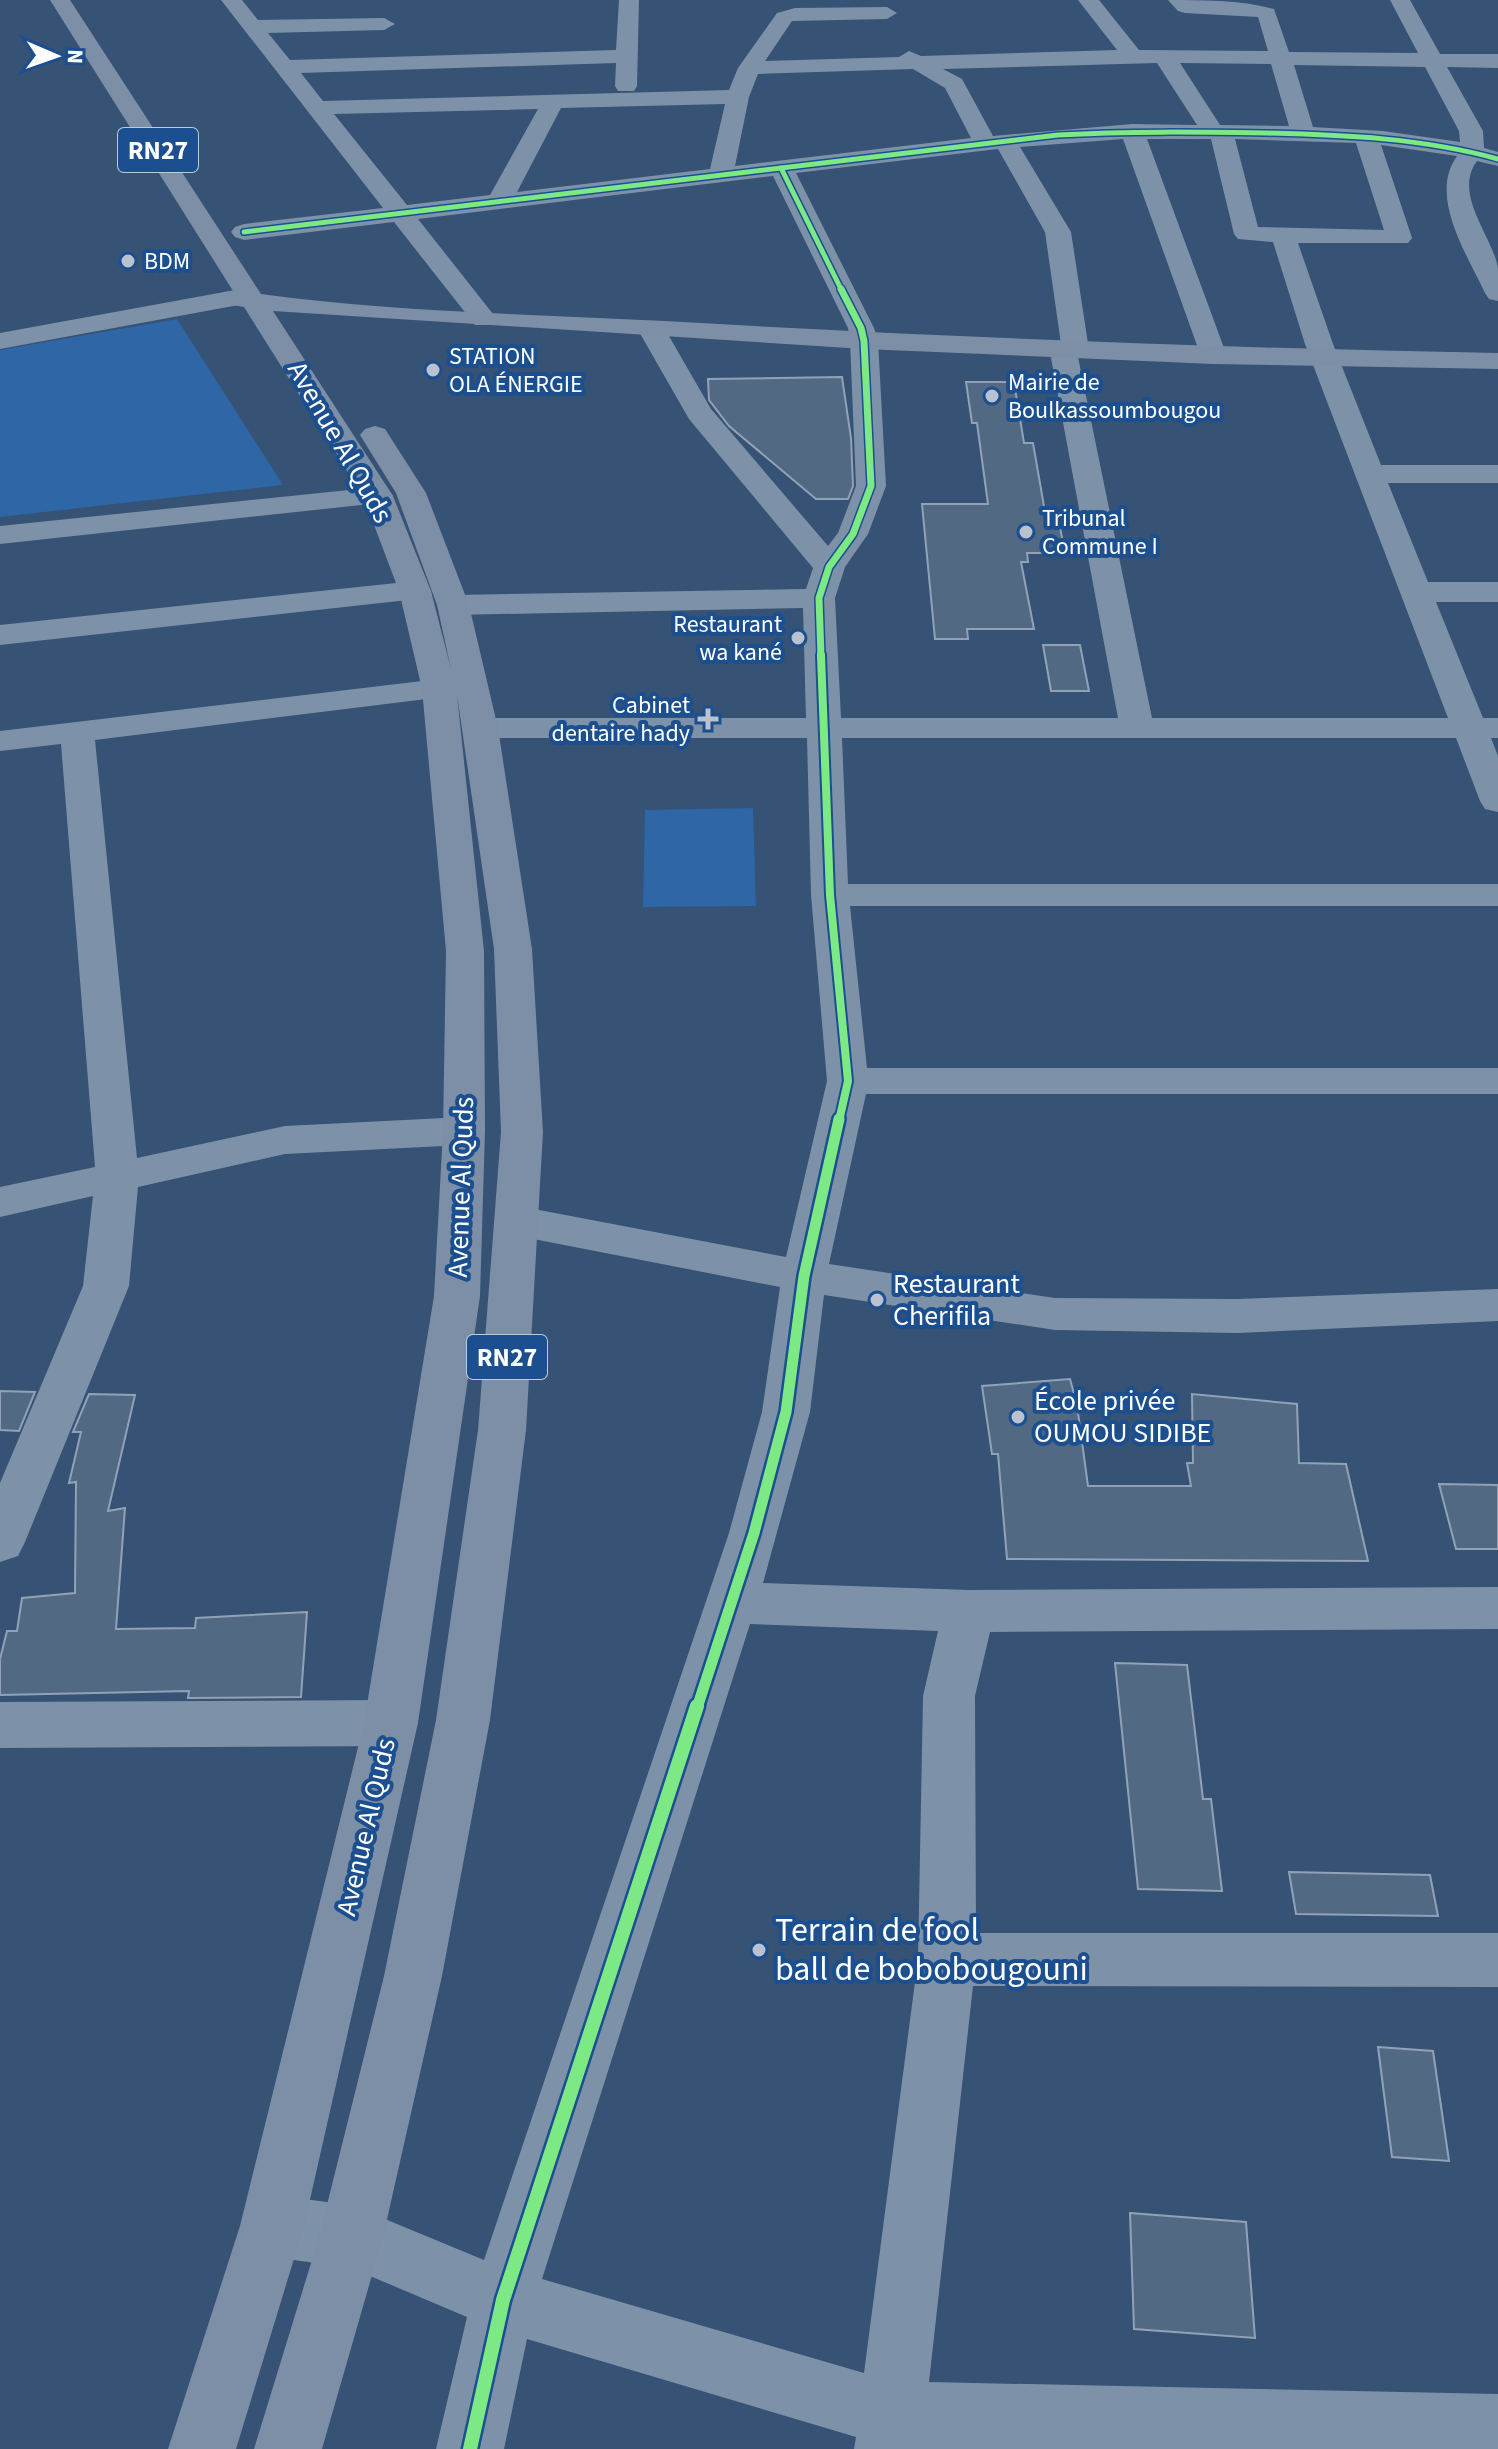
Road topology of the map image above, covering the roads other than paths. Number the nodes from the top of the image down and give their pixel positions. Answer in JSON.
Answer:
{"nodes":[{"id":1,"x":60,"y":0,"type":"edge"},
{"id":2,"x":231,"y":0,"type":"edge"},
{"id":3,"x":388,"y":0,"type":"edge"},
{"id":4,"x":629,"y":0,"type":"edge"},
{"id":5,"x":1088,"y":0,"type":"edge"},
{"id":6,"x":1178,"y":0,"type":"edge"},
{"id":7,"x":1400,"y":0,"type":"edge"},
{"id":8,"x":889,"y":23,"type":"edge"},
{"id":9,"x":384,"y":24,"type":"junction"},
{"id":10,"x":252,"y":27,"type":"junction"},
{"id":11,"x":627,"y":56,"type":"junction"},
{"id":12,"x":1133,"y":56,"type":"junction"},
{"id":13,"x":1164,"y":56,"type":"junction"},
{"id":14,"x":1281,"y":58,"type":"junction"},
{"id":15,"x":1432,"y":60,"type":"junction"},
{"id":16,"x":1498,"y":61,"type":"edge"},
{"id":17,"x":916,"y":63,"type":"junction"},
{"id":18,"x":376,"y":64,"type":"junction"},
{"id":19,"x":284,"y":67,"type":"junction"},
{"id":20,"x":749,"y":68,"type":"junction"},
{"id":21,"x":738,"y":97,"type":"junction"},
{"id":22,"x":626,"y":100,"type":"junction"},
{"id":23,"x":554,"y":101,"type":"junction"},
{"id":24,"x":316,"y":108,"type":"junction"},
{"id":25,"x":1132,"y":131,"type":"junction"},
{"id":26,"x":1217,"y":132,"type":"junction"},
{"id":27,"x":1303,"y":133,"type":"junction"},
{"id":28,"x":1366,"y":136,"type":"junction"},
{"id":29,"x":996,"y":143,"type":"junction"},
{"id":30,"x":1473,"y":151,"type":"junction"},
{"id":31,"x":1498,"y":159,"type":"edge"},
{"id":32,"x":781,"y":168,"type":"junction"},
{"id":33,"x":721,"y":175,"type":"junction"},
{"id":34,"x":499,"y":202,"type":"junction"},
{"id":35,"x":227,"y":207,"type":"dead end"},
{"id":36,"x":400,"y":213,"type":"junction"},
{"id":37,"x":244,"y":232,"type":"junction"},
{"id":38,"x":1283,"y":235,"type":"junction"},
{"id":39,"x":265,"y":289,"type":"junction"},
{"id":40,"x":1498,"y":293,"type":"edge"},
{"id":41,"x":479,"y":313,"type":"junction"},
{"id":42,"x":652,"y":330,"type":"junction"},
{"id":43,"x":863,"y":335,"type":"junction"},
{"id":44,"x":0,"y":341,"type":"edge"},
{"id":45,"x":1071,"y":348,"type":"junction"},
{"id":46,"x":1498,"y":348,"type":"edge"},
{"id":47,"x":1211,"y":349,"type":"junction"},
{"id":48,"x":1321,"y":351,"type":"junction"},
{"id":49,"x":1498,"y":361,"type":"edge"},
{"id":50,"x":1369,"y":474,"type":"junction"},
{"id":51,"x":1498,"y":474,"type":"edge"},
{"id":52,"x":378,"y":496,"type":"junction"},
{"id":53,"x":0,"y":535,"type":"edge"},
{"id":54,"x":824,"y":582,"type":"junction"},
{"id":55,"x":1416,"y":592,"type":"junction"},
{"id":56,"x":1498,"y":592,"type":"edge"},
{"id":57,"x":434,"y":598,"type":"junction"},
{"id":58,"x":0,"y":635,"type":"edge"},
{"id":59,"x":439,"y":689,"type":"junction"},
{"id":60,"x":481,"y":728,"type":"junction"},
{"id":61,"x":824,"y":728,"type":"junction"},
{"id":62,"x":1137,"y":728,"type":"junction"},
{"id":63,"x":1484,"y":728,"type":"edge"},
{"id":64,"x":77,"y":732,"type":"junction"},
{"id":65,"x":0,"y":741,"type":"edge"},
{"id":66,"x":1498,"y":801,"type":"edge"},
{"id":67,"x":830,"y":895,"type":"junction"},
{"id":68,"x":1498,"y":895,"type":"edge"},
{"id":69,"x":848,"y":1081,"type":"junction"},
{"id":70,"x":1498,"y":1081,"type":"edge"},
{"id":71,"x":464,"y":1131,"type":"junction"},
{"id":72,"x":117,"y":1177,"type":"junction"},
{"id":73,"x":0,"y":1202,"type":"edge"},
{"id":74,"x":518,"y":1221,"type":"junction"},
{"id":75,"x":804,"y":1276,"type":"junction"},
{"id":76,"x":1498,"y":1305,"type":"edge"},
{"id":77,"x":0,"y":1542,"type":"edge"},
{"id":78,"x":729,"y":1603,"type":"junction"},
{"id":79,"x":1498,"y":1608,"type":"edge"},
{"id":80,"x":969,"y":1611,"type":"junction"},
{"id":81,"x":391,"y":1723,"type":"junction"},
{"id":82,"x":0,"y":1725,"type":"edge"},
{"id":83,"x":947,"y":1959,"type":"junction"},
{"id":84,"x":1498,"y":1960,"type":"edge"},
{"id":85,"x":272,"y":2226,"type":"junction"},
{"id":86,"x":351,"y":2237,"type":"junction"},
{"id":87,"x":503,"y":2300,"type":"junction"},
{"id":88,"x":1498,"y":2427,"type":"edge"},
{"id":89,"x":890,"y":2431,"type":"edge"},
{"id":90,"x":202,"y":2449,"type":"edge"},
{"id":91,"x":288,"y":2449,"type":"edge"},
{"id":92,"x":470,"y":2449,"type":"edge"}],
"edges":[{"from":1,"to":39,"type":"main road","name":"Avenue Al Quds","number":"RN27"},
{"from":2,"to":10,"type":"street"},
{"from":3,"to":9,"type":"street"},
{"from":4,"to":11,"type":"street"},
{"from":5,"to":12,"type":"street"},
{"from":6,"to":14,"type":"street"},
{"from":7,"to":15,"type":"street"},
{"from":8,"to":17,"type":"street"},
{"from":8,"to":20,"type":"street"},
{"from":9,"to":10,"type":"street"},
{"from":9,"to":18,"type":"street"},
{"from":10,"to":19,"type":"street"},
{"from":11,"to":18,"type":"street"},
{"from":11,"to":22,"type":"street"},
{"from":12,"to":13,"type":"street"},
{"from":12,"to":17,"type":"street"},
{"from":13,"to":14,"type":"street"},
{"from":13,"to":26,"type":"street"},
{"from":14,"to":15,"type":"street"},
{"from":14,"to":27,"type":"street"},
{"from":15,"to":16,"type":"street"},
{"from":15,"to":30,"type":"street"},
{"from":17,"to":20,"type":"street"},
{"from":17,"to":29,"type":"street"},
{"from":18,"to":19,"type":"street"},
{"from":19,"to":24,"type":"street"},
{"from":20,"to":21,"type":"street"},
{"from":21,"to":22,"type":"street"},
{"from":21,"to":33,"type":"street"},
{"from":22,"to":23,"type":"street"},
{"from":23,"to":24,"type":"street"},
{"from":23,"to":34,"type":"street"},
{"from":24,"to":36,"type":"street"},
{"from":25,"to":26,"type":"street"},
{"from":25,"to":29,"type":"street"},
{"from":25,"to":47,"type":"street"},
{"from":26,"to":27,"type":"street"},
{"from":26,"to":38,"type":"street"},
{"from":27,"to":28,"type":"street"},
{"from":28,"to":30,"type":"street"},
{"from":28,"to":38,"type":"street"},
{"from":29,"to":32,"type":"street"},
{"from":29,"to":45,"type":"street"},
{"from":30,"to":31,"type":"street"},
{"from":30,"to":40,"type":"street"},
{"from":32,"to":33,"type":"street"},
{"from":32,"to":43,"type":"street"},
{"from":33,"to":34,"type":"street"},
{"from":34,"to":36,"type":"street"},
{"from":35,"to":37,"type":"main road","name":"Avenue Al Quds","number":"RN27"},
{"from":36,"to":37,"type":"street"},
{"from":36,"to":41,"type":"street"},
{"from":37,"to":39,"type":"main road","name":"Avenue Al Quds","number":"RN27"},
{"from":38,"to":48,"type":"street"},
{"from":39,"to":41,"type":"main road"},
{"from":39,"to":44,"type":"street"},
{"from":39,"to":52,"type":"main road","name":"Avenue Al Quds","number":"RN27"},
{"from":39,"to":57,"type":"main road","name":"Avenue Al Quds","number":"RN27"},
{"from":41,"to":42,"type":"main road"},
{"from":41,"to":43,"type":"main road"},
{"from":42,"to":43,"type":"main road"},
{"from":42,"to":54,"type":"street"},
{"from":43,"to":45,"type":"main road"},
{"from":43,"to":54,"type":"street"},
{"from":45,"to":47,"type":"main road"},
{"from":45,"to":62,"type":"street"},
{"from":46,"to":48,"type":"main road"},
{"from":47,"to":48,"type":"main road"},
{"from":48,"to":49,"type":"main road"},
{"from":48,"to":50,"type":"street"},
{"from":50,"to":51,"type":"street"},
{"from":50,"to":55,"type":"street"},
{"from":52,"to":53,"type":"street"},
{"from":52,"to":57,"type":"main road","name":"Avenue Al Quds","number":"RN27"},
{"from":54,"to":57,"type":"street"},
{"from":54,"to":61,"type":"street"},
{"from":55,"to":56,"type":"street"},
{"from":55,"to":63,"type":"street"},
{"from":57,"to":58,"type":"street"},
{"from":57,"to":59,"type":"main road","name":"Avenue Al Quds","number":"RN27"},
{"from":57,"to":60,"type":"main road","name":"Avenue Al Quds","number":"RN27"},
{"from":59,"to":64,"type":"street"},
{"from":59,"to":71,"type":"main road","name":"Avenue Al Quds","number":"RN27"},
{"from":60,"to":61,"type":"street"},
{"from":60,"to":74,"type":"main road","name":"Avenue Al Quds","number":"RN27"},
{"from":61,"to":62,"type":"street"},
{"from":61,"to":67,"type":"street"},
{"from":62,"to":63,"type":"street"},
{"from":63,"to":66,"type":"street"},
{"from":64,"to":65,"type":"street"},
{"from":64,"to":72,"type":"street"},
{"from":67,"to":68,"type":"street"},
{"from":67,"to":69,"type":"street"},
{"from":69,"to":70,"type":"street"},
{"from":69,"to":75,"type":"street"},
{"from":71,"to":72,"type":"street"},
{"from":71,"to":81,"type":"main road","name":"Avenue Al Quds","number":"RN27"},
{"from":72,"to":73,"type":"street"},
{"from":72,"to":77,"type":"street"},
{"from":74,"to":75,"type":"street"},
{"from":74,"to":86,"type":"main road","name":"Avenue Al Quds","number":"RN27"},
{"from":75,"to":76,"type":"street"},
{"from":75,"to":78,"type":"street"},
{"from":78,"to":80,"type":"street"},
{"from":78,"to":87,"type":"street"},
{"from":79,"to":80,"type":"street"},
{"from":80,"to":83,"type":"street"},
{"from":81,"to":82,"type":"street"},
{"from":81,"to":85,"type":"main road","name":"Avenue Al Quds","number":"RN27"},
{"from":83,"to":84,"type":"street"},
{"from":83,"to":89,"type":"street"},
{"from":85,"to":86,"type":"street"},
{"from":85,"to":90,"type":"main road","name":"Avenue Al Quds","number":"RN27"},
{"from":86,"to":87,"type":"street"},
{"from":86,"to":91,"type":"main road","name":"Avenue Al Quds","number":"RN27"},
{"from":87,"to":89,"type":"street"},
{"from":87,"to":92,"type":"street"},
{"from":88,"to":89,"type":"street"}]}
